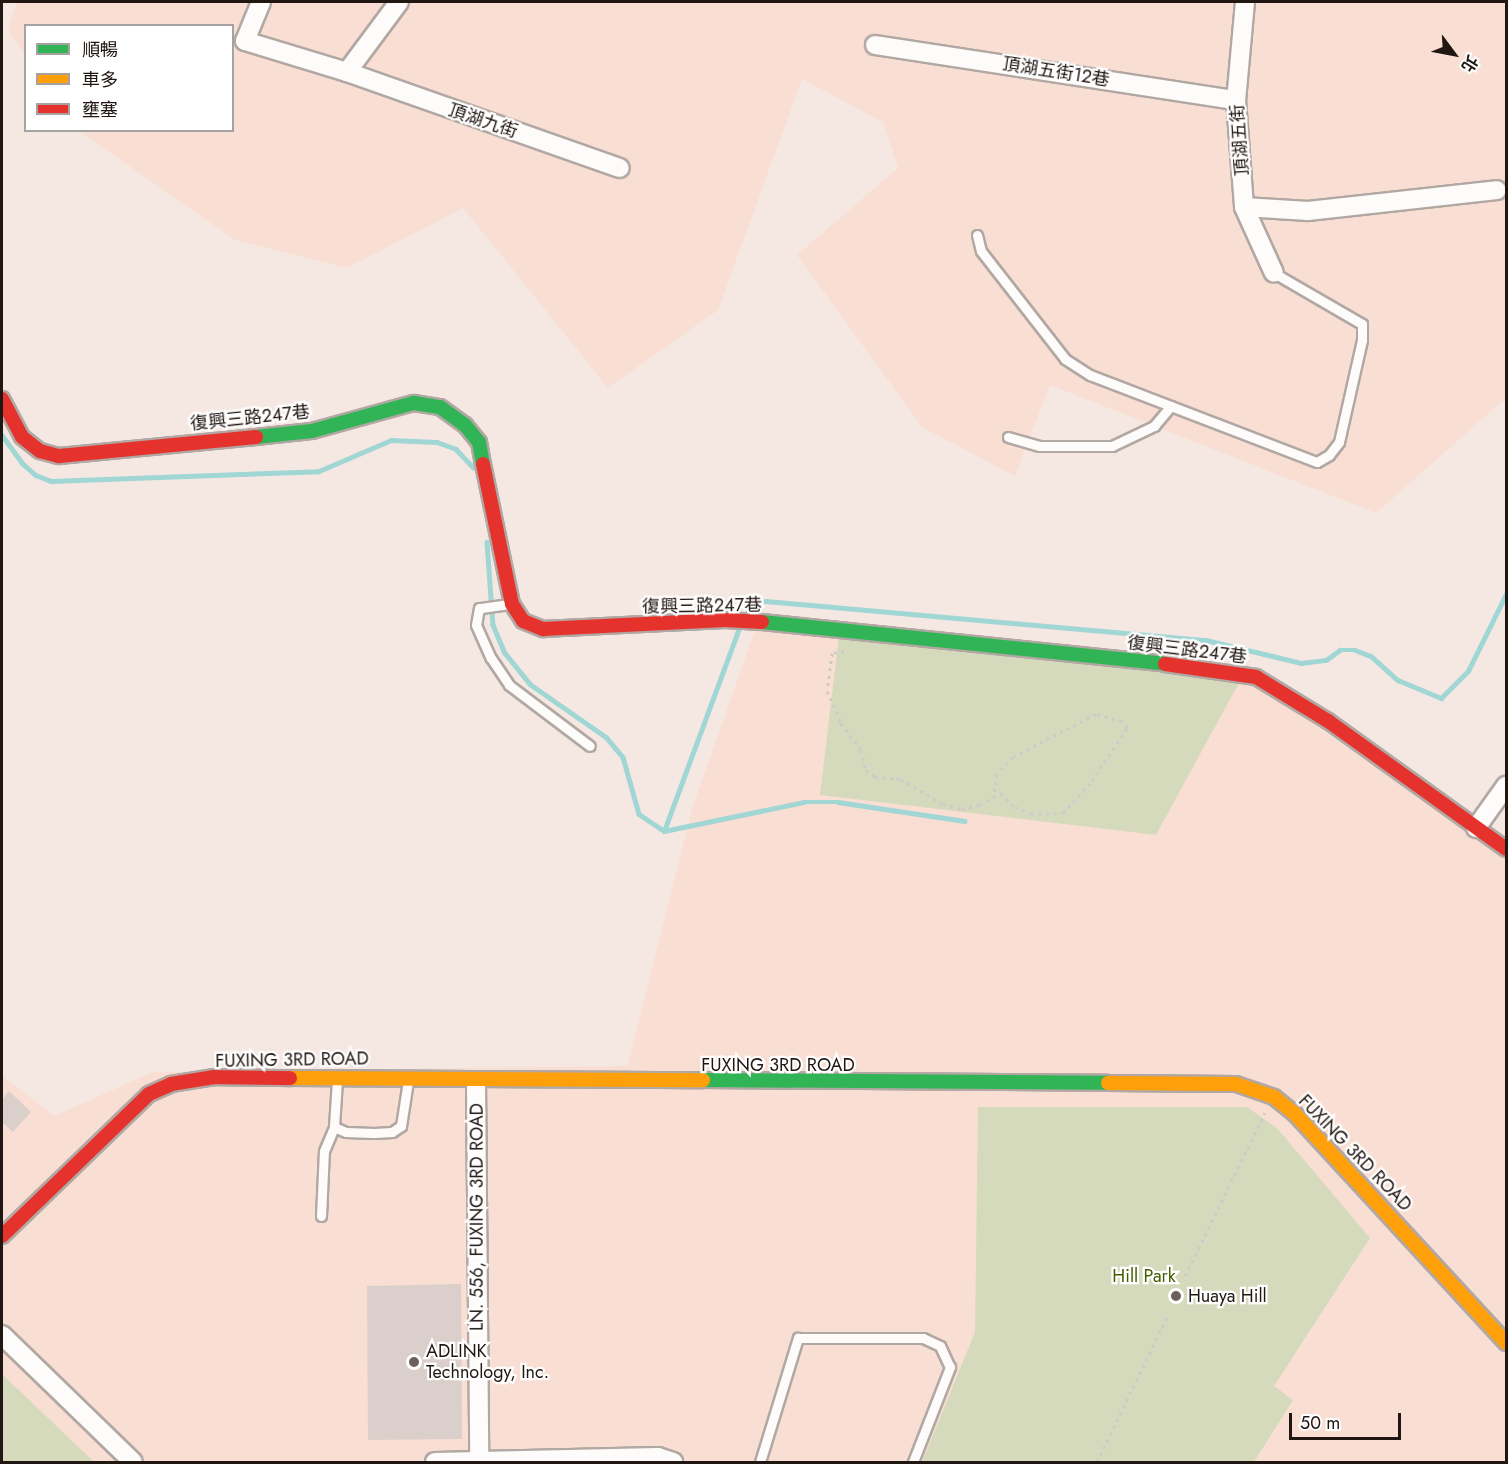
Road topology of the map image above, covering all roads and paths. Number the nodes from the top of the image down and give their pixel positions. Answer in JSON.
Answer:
{"nodes":[{"id":1,"x":261,"y":2,"type":"edge"},
{"id":2,"x":399,"y":2,"type":"edge"},
{"id":3,"x":1245,"y":2,"type":"edge"},
{"id":4,"x":875,"y":45,"type":"dead end"},
{"id":5,"x":347,"y":72,"type":"junction"},
{"id":6,"x":1236,"y":100,"type":"junction"},
{"id":7,"x":620,"y":168,"type":"dead end"},
{"id":8,"x":1497,"y":190,"type":"dead end"},
{"id":9,"x":1244,"y":207,"type":"junction"},
{"id":10,"x":977,"y":235,"type":"dead end"},
{"id":11,"x":1274,"y":273,"type":"joint"},
{"id":12,"x":2,"y":399,"type":"edge"},
{"id":13,"x":1171,"y":406,"type":"junction"},
{"id":14,"x":1008,"y":437,"type":"dead end"},
{"id":15,"x":505,"y":604,"type":"junction"},
{"id":16,"x":855,"y":650,"type":"dead end"},
{"id":17,"x":590,"y":746,"type":"dead end"},
{"id":18,"x":1506,"y":786,"type":"edge"},
{"id":19,"x":994,"y":795,"type":"junction"},
{"id":20,"x":1476,"y":828,"type":"junction"},
{"id":21,"x":1506,"y":849,"type":"edge"},
{"id":22,"x":338,"y":1076,"type":"junction"},
{"id":23,"x":408,"y":1078,"type":"junction"},
{"id":24,"x":476,"y":1082,"type":"junction"},
{"id":25,"x":1268,"y":1109,"type":"dead end"},
{"id":26,"x":334,"y":1127,"type":"junction"},
{"id":27,"x":321,"y":1216,"type":"dead end"},
{"id":28,"x":2,"y":1236,"type":"edge"},
{"id":29,"x":1185,"y":1276,"type":"dead end"},
{"id":30,"x":1167,"y":1317,"type":"dead end"},
{"id":31,"x":2,"y":1335,"type":"edge"},
{"id":32,"x":1506,"y":1343,"type":"edge"},
{"id":33,"x":479,"y":1461,"type":"edge"},
{"id":34,"x":133,"y":1462,"type":"edge"},
{"id":35,"x":435,"y":1462,"type":"edge"},
{"id":36,"x":673,"y":1462,"type":"edge"},
{"id":37,"x":760,"y":1462,"type":"edge"},
{"id":38,"x":913,"y":1462,"type":"edge"},
{"id":39,"x":1097,"y":1462,"type":"edge"}],
"edges":[{"from":1,"to":5,"type":"street","name":"頂湖九街"},
{"from":2,"to":5,"type":"street"},
{"from":3,"to":6,"type":"street","name":"頂湖五街"},
{"from":4,"to":6,"type":"street","name":"頂湖五街12巷"},
{"from":5,"to":7,"type":"street","name":"頂湖九街"},
{"from":6,"to":9,"type":"street","name":"頂湖五街"},
{"from":8,"to":9,"type":"street"},
{"from":9,"to":11,"type":"street","name":"頂湖五街"},
{"from":10,"to":13,"type":"lane"},
{"from":11,"to":13,"type":"lane"},
{"from":12,"to":15,"type":"street","name":"復興三路247巷"},
{"from":13,"to":14,"type":"lane"},
{"from":15,"to":17,"type":"lane"},
{"from":15,"to":20,"type":"street","name":"復興三路247巷"},
{"from":16,"to":19,"type":"path"},
{"from":18,"to":20,"type":"street"},
{"from":19,"to":19,"type":"path"},
{"from":20,"to":21,"type":"street","name":"復興三路247巷"},
{"from":22,"to":23,"type":"street","name":"FUXING 3RD ROAD"},
{"from":22,"to":26,"type":"lane"},
{"from":22,"to":28,"type":"street","name":"FUXING 3RD ROAD"},
{"from":23,"to":24,"type":"street","name":"FUXING 3RD ROAD"},
{"from":23,"to":26,"type":"lane"},
{"from":24,"to":32,"type":"street","name":"FUXING 3RD ROAD"},
{"from":24,"to":33,"type":"street","name":"LN. 556, FUXING 3RD ROAD"},
{"from":25,"to":29,"type":"path"},
{"from":26,"to":27,"type":"lane"},
{"from":30,"to":39,"type":"path"},
{"from":31,"to":34,"type":"street"},
{"from":33,"to":35,"type":"street"},
{"from":33,"to":36,"type":"street"},
{"from":37,"to":38,"type":"lane"}]}
